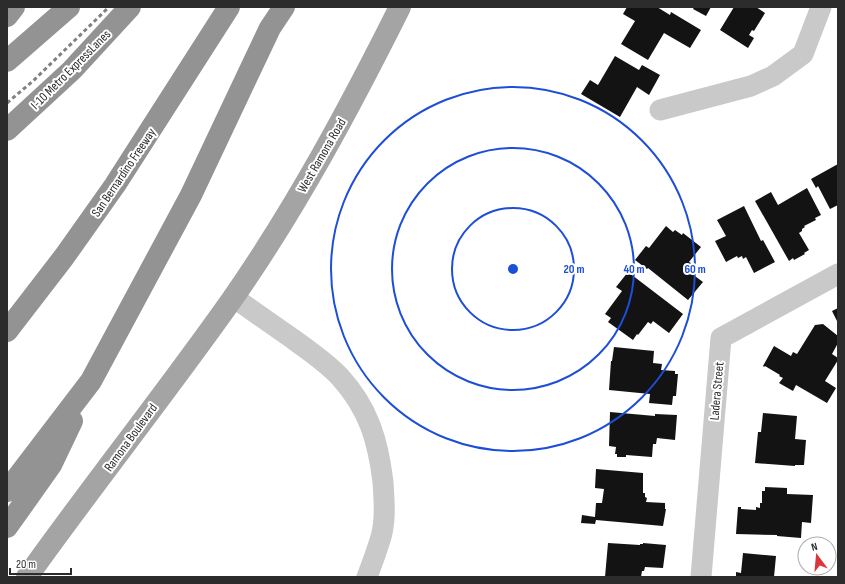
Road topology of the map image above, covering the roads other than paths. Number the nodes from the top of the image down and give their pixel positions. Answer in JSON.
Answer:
{"nodes":[{"id":1,"x":14,"y":7,"type":"edge"},
{"id":2,"x":69,"y":7,"type":"edge"},
{"id":3,"x":130,"y":7,"type":"edge"},
{"id":4,"x":229,"y":7,"type":"edge"},
{"id":5,"x":284,"y":7,"type":"edge"},
{"id":6,"x":400,"y":7,"type":"edge"},
{"id":7,"x":821,"y":7,"type":"edge"},
{"id":8,"x":7,"y":16,"type":"edge"},
{"id":9,"x":7,"y":60,"type":"edge"},
{"id":10,"x":660,"y":110,"type":"dead end"},
{"id":11,"x":7,"y":130,"type":"edge"},
{"id":12,"x":838,"y":274,"type":"edge"},
{"id":13,"x":233,"y":297,"type":"junction"},
{"id":14,"x":7,"y":331,"type":"edge"},
{"id":15,"x":91,"y":381,"type":"junction"},
{"id":16,"x":7,"y":491,"type":"edge"},
{"id":17,"x":7,"y":527,"type":"edge"},
{"id":18,"x":27,"y":577,"type":"edge"},
{"id":19,"x":367,"y":577,"type":"edge"},
{"id":20,"x":701,"y":577,"type":"edge"}],
"edges":[{"from":1,"to":8,"type":"highway"},
{"from":2,"to":9,"type":"highway"},
{"from":3,"to":11,"type":"highway","name":"I-10 Metro ExpressLanes"},
{"from":4,"to":14,"type":"highway","name":"San Bernardino Freeway"},
{"from":5,"to":15,"type":"highway"},
{"from":6,"to":13,"type":"main road","name":"West Ramona Road"},
{"from":7,"to":10,"type":"street"},
{"from":12,"to":20,"type":"street","name":"Ladera Street"},
{"from":13,"to":18,"type":"main road","name":"Ramona Boulevard"},
{"from":13,"to":19,"type":"street"},
{"from":15,"to":16,"type":"highway"},
{"from":15,"to":17,"type":"highway"}]}
